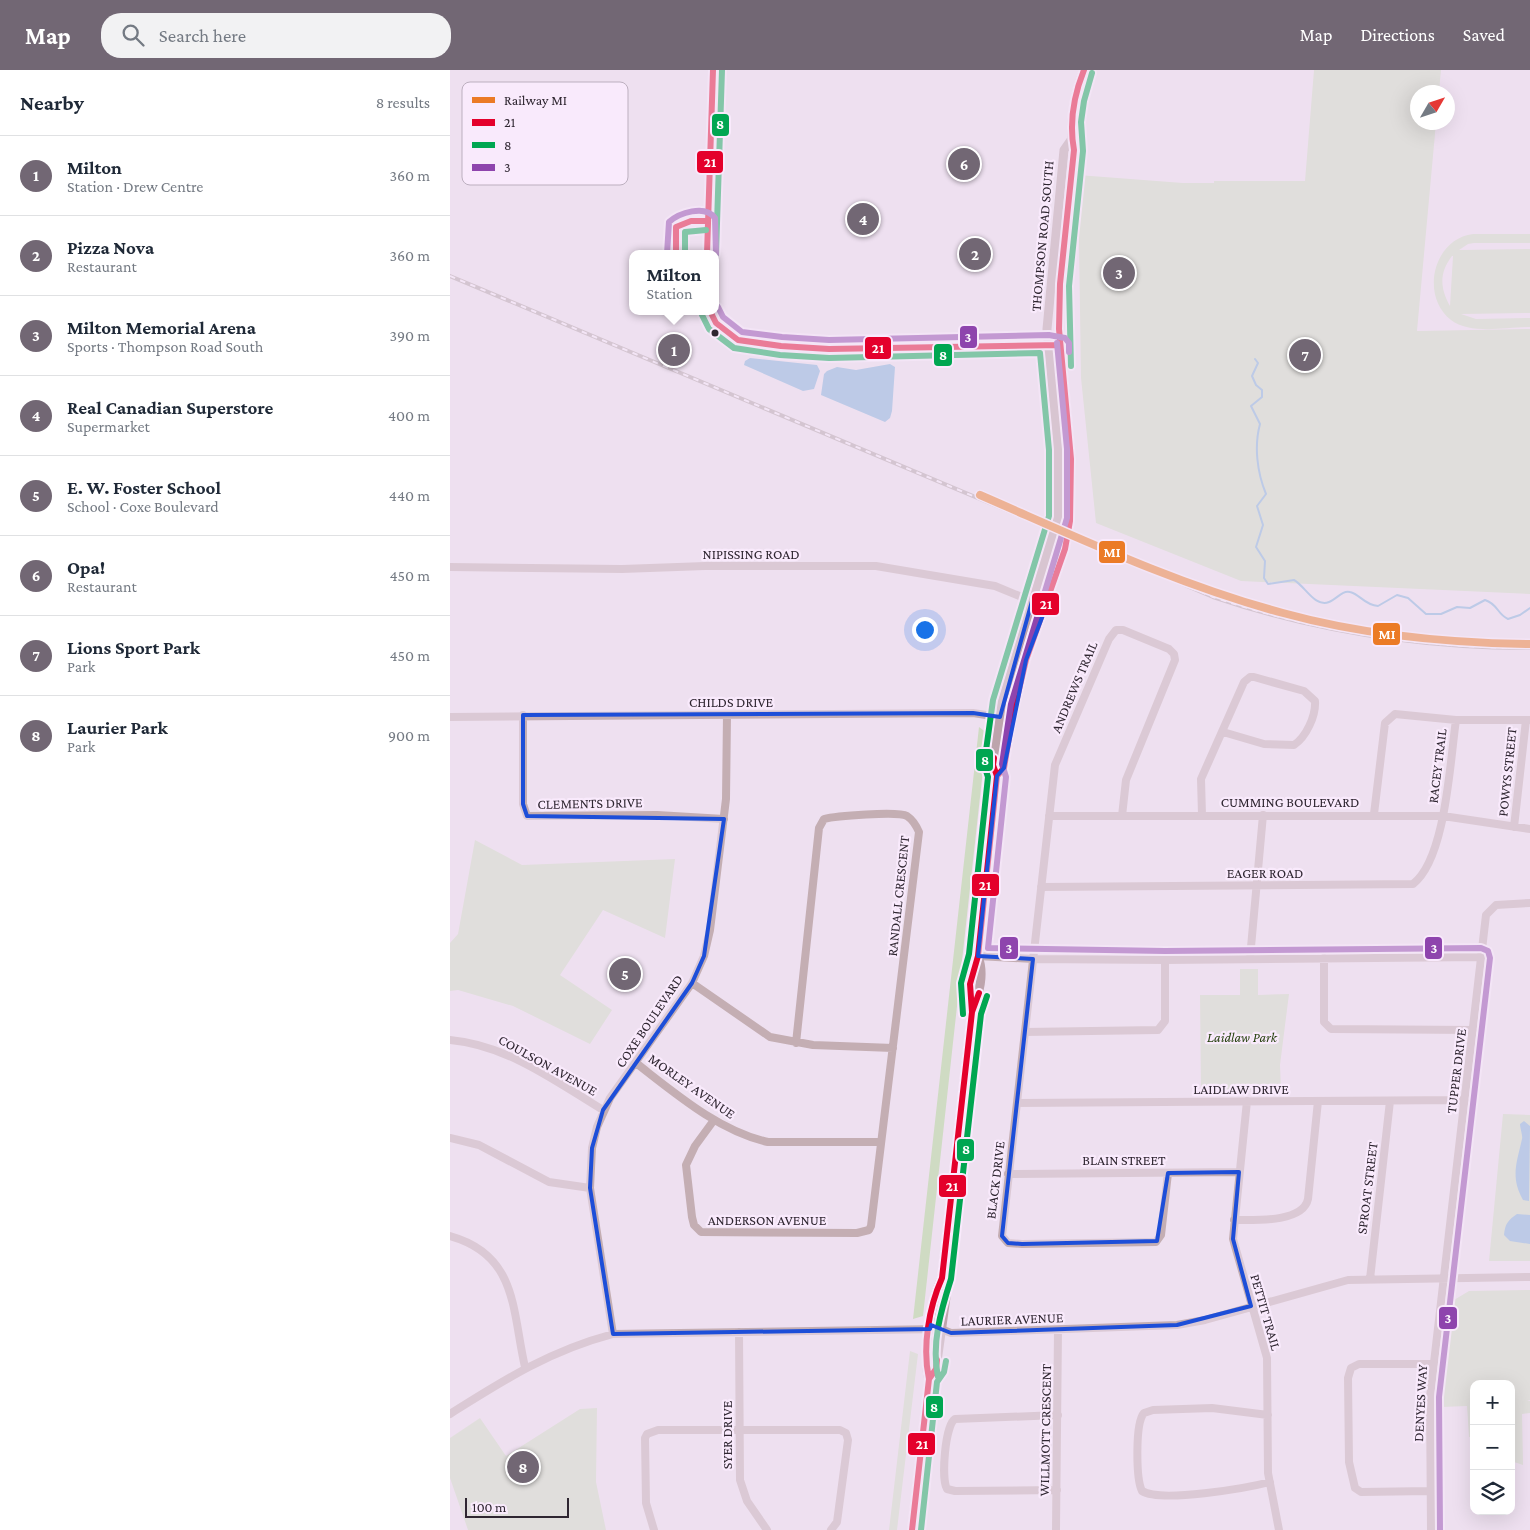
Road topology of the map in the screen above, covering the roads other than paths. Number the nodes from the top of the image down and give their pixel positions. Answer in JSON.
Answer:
{"nodes":[{"id":1,"x":713,"y":70,"type":"edge"},
{"id":2,"x":1075,"y":70,"type":"edge"},
{"id":3,"x":1084,"y":70,"type":"edge"},
{"id":4,"x":1078,"y":84,"type":"junction"},
{"id":5,"x":1071,"y":140,"type":"junction"},
{"id":6,"x":707,"y":250,"type":"edge"},
{"id":7,"x":712,"y":315,"type":"edge"},
{"id":8,"x":1048,"y":344,"type":"junction"},
{"id":9,"x":1060,"y":345,"type":"junction"},
{"id":10,"x":450,"y":567,"type":"edge"},
{"id":11,"x":1032,"y":601,"type":"junction"},
{"id":12,"x":1046,"y":608,"type":"junction"},
{"id":13,"x":522,"y":715,"type":"junction"},
{"id":14,"x":727,"y":715,"type":"junction"},
{"id":15,"x":450,"y":716,"type":"edge"},
{"id":16,"x":1000,"y":716,"type":"junction"},
{"id":17,"x":1012,"y":719,"type":"junction"},
{"id":18,"x":1456,"y":720,"type":"junction"},
{"id":19,"x":1528,"y":720,"type":"edge"},
{"id":20,"x":1222,"y":732,"type":"junction"},
{"id":21,"x":997,"y":776,"type":"junction"},
{"id":22,"x":1374,"y":814,"type":"junction"},
{"id":23,"x":1202,"y":815,"type":"junction"},
{"id":24,"x":1263,"y":815,"type":"junction"},
{"id":25,"x":1049,"y":816,"type":"junction"},
{"id":26,"x":1122,"y":816,"type":"junction"},
{"id":27,"x":1443,"y":816,"type":"junction"},
{"id":28,"x":724,"y":819,"type":"junction"},
{"id":29,"x":1514,"y":827,"type":"junction"},
{"id":30,"x":1530,"y":829,"type":"edge"},
{"id":31,"x":1256,"y":886,"type":"junction"},
{"id":32,"x":1041,"y":887,"type":"junction"},
{"id":33,"x":1530,"y":903,"type":"edge"},
{"id":34,"x":978,"y":956,"type":"junction"},
{"id":35,"x":1481,"y":957,"type":"junction"},
{"id":36,"x":1250,"y":958,"type":"junction"},
{"id":37,"x":1324,"y":958,"type":"junction"},
{"id":38,"x":1033,"y":959,"type":"junction"},
{"id":39,"x":1165,"y":960,"type":"junction"},
{"id":40,"x":692,"y":983,"type":"junction"},
{"id":41,"x":1473,"y":1030,"type":"junction"},
{"id":42,"x":1025,"y":1032,"type":"junction"},
{"id":43,"x":450,"y":1040,"type":"edge"},
{"id":44,"x":796,"y":1043,"type":"junction"},
{"id":45,"x":893,"y":1048,"type":"junction"},
{"id":46,"x":636,"y":1063,"type":"junction"},
{"id":47,"x":1390,"y":1100,"type":"junction"},
{"id":48,"x":1465,"y":1100,"type":"junction"},
{"id":49,"x":1318,"y":1101,"type":"junction"},
{"id":50,"x":1248,"y":1102,"type":"junction"},
{"id":51,"x":1017,"y":1103,"type":"junction"},
{"id":52,"x":603,"y":1110,"type":"junction"},
{"id":53,"x":714,"y":1120,"type":"junction"},
{"id":54,"x":450,"y":1138,"type":"edge"},
{"id":55,"x":881,"y":1142,"type":"junction"},
{"id":56,"x":1239,"y":1172,"type":"junction"},
{"id":57,"x":1168,"y":1173,"type":"junction"},
{"id":58,"x":1008,"y":1174,"type":"junction"},
{"id":59,"x":590,"y":1188,"type":"junction"},
{"id":60,"x":1234,"y":1220,"type":"junction"},
{"id":61,"x":450,"y":1236,"type":"edge"},
{"id":62,"x":1530,"y":1277,"type":"edge"},
{"id":63,"x":942,"y":1278,"type":"junction"},
{"id":64,"x":1370,"y":1279,"type":"junction"},
{"id":65,"x":1444,"y":1279,"type":"junction"},
{"id":66,"x":1251,"y":1306,"type":"junction"},
{"id":67,"x":930,"y":1329,"type":"junction"},
{"id":68,"x":940,"y":1329,"type":"junction"},
{"id":69,"x":1058,"y":1330,"type":"junction"},
{"id":70,"x":739,"y":1332,"type":"junction"},
{"id":71,"x":612,"y":1334,"type":"junction"},
{"id":72,"x":1434,"y":1364,"type":"junction"},
{"id":73,"x":525,"y":1368,"type":"junction"},
{"id":74,"x":930,"y":1378,"type":"junction"},
{"id":75,"x":450,"y":1414,"type":"edge"},
{"id":76,"x":1058,"y":1414,"type":"junction"},
{"id":77,"x":1268,"y":1414,"type":"junction"},
{"id":78,"x":739,"y":1429,"type":"junction"},
{"id":79,"x":1270,"y":1482,"type":"junction"},
{"id":80,"x":1057,"y":1490,"type":"junction"},
{"id":81,"x":1430,"y":1492,"type":"junction"},
{"id":82,"x":654,"y":1530,"type":"edge"},
{"id":83,"x":766,"y":1530,"type":"edge"},
{"id":84,"x":831,"y":1530,"type":"edge"},
{"id":85,"x":912,"y":1530,"type":"edge"},
{"id":86,"x":1056,"y":1530,"type":"edge"},
{"id":87,"x":1279,"y":1530,"type":"edge"},
{"id":88,"x":1431,"y":1530,"type":"edge"}],
"edges":[{"from":1,"to":6,"type":"street"},
{"from":2,"to":4,"type":"main road","name":"THOMPSON ROAD SOUTH"},
{"from":3,"to":4,"type":"main road","name":"THOMPSON ROAD SOUTH"},
{"from":4,"to":5,"type":"main road","name":"THOMPSON ROAD SOUTH"},
{"from":5,"to":8,"type":"main road","name":"THOMPSON ROAD SOUTH"},
{"from":5,"to":9,"type":"main road","name":"THOMPSON ROAD SOUTH"},
{"from":7,"to":8,"type":"street"},
{"from":8,"to":9,"type":"street"},
{"from":8,"to":11,"type":"main road","name":"THOMPSON ROAD SOUTH"},
{"from":9,"to":12,"type":"main road","name":"THOMPSON ROAD SOUTH"},
{"from":10,"to":11,"type":"street","name":"NIPISSING ROAD"},
{"from":11,"to":12,"type":"street","name":"NIPISSING ROAD"},
{"from":11,"to":16,"type":"main road","name":"THOMPSON ROAD SOUTH"},
{"from":12,"to":17,"type":"main road","name":"THOMPSON ROAD SOUTH"},
{"from":13,"to":14,"type":"street","name":"CHILDS DRIVE"},
{"from":13,"to":15,"type":"street","name":"CHILDS DRIVE"},
{"from":13,"to":28,"type":"street","name":"CLEMENTS DRIVE"},
{"from":14,"to":16,"type":"street","name":"CHILDS DRIVE"},
{"from":14,"to":28,"type":"street","name":"COXE BOULEVARD"},
{"from":16,"to":17,"type":"street","name":"CHILDS DRIVE"},
{"from":16,"to":21,"type":"main road","name":"THOMPSON ROAD SOUTH"},
{"from":17,"to":21,"type":"main road","name":"THOMPSON ROAD SOUTH"},
{"from":18,"to":19,"type":"street"},
{"from":18,"to":22,"type":"street"},
{"from":18,"to":27,"type":"street","name":"RACEY TRAIL"},
{"from":19,"to":29,"type":"street","name":"POWYS STREET"},
{"from":20,"to":20,"type":"street"},
{"from":20,"to":23,"type":"street"},
{"from":21,"to":34,"type":"main road","name":"THOMPSON ROAD SOUTH"},
{"from":22,"to":24,"type":"street","name":"CUMMING BOULEVARD"},
{"from":22,"to":27,"type":"street","name":"CUMMING BOULEVARD"},
{"from":23,"to":24,"type":"street","name":"CUMMING BOULEVARD"},
{"from":23,"to":26,"type":"street","name":"CUMMING BOULEVARD"},
{"from":24,"to":31,"type":"street"},
{"from":25,"to":26,"type":"street","name":"CUMMING BOULEVARD"},
{"from":25,"to":26,"type":"street","name":"ANDREWS TRAIL"},
{"from":25,"to":32,"type":"street","name":"ANDREWS TRAIL"},
{"from":27,"to":29,"type":"street","name":"CUMMING BOULEVARD"},
{"from":27,"to":31,"type":"street","name":"EAGER ROAD"},
{"from":28,"to":40,"type":"street","name":"COXE BOULEVARD"},
{"from":29,"to":30,"type":"street","name":"CUMMING BOULEVARD"},
{"from":31,"to":32,"type":"street","name":"EAGER ROAD"},
{"from":31,"to":36,"type":"street"},
{"from":32,"to":38,"type":"street","name":"ANDREWS TRAIL"},
{"from":33,"to":35,"type":"street","name":"TUPPER DRIVE"},
{"from":34,"to":38,"type":"street"},
{"from":34,"to":63,"type":"main road","name":"THOMPSON ROAD SOUTH"},
{"from":35,"to":37,"type":"street"},
{"from":35,"to":41,"type":"street","name":"TUPPER DRIVE"},
{"from":36,"to":37,"type":"street"},
{"from":36,"to":39,"type":"street"},
{"from":37,"to":41,"type":"street"},
{"from":38,"to":39,"type":"street"},
{"from":38,"to":42,"type":"street","name":"BLACK DRIVE"},
{"from":39,"to":42,"type":"street"},
{"from":40,"to":44,"type":"street"},
{"from":40,"to":46,"type":"street","name":"COXE BOULEVARD"},
{"from":41,"to":48,"type":"street","name":"TUPPER DRIVE"},
{"from":42,"to":51,"type":"street","name":"BLACK DRIVE"},
{"from":43,"to":52,"type":"street","name":"COULSON AVENUE"},
{"from":44,"to":45,"type":"street"},
{"from":44,"to":45,"type":"street","name":"RANDALL CRESCENT"},
{"from":45,"to":55,"type":"street","name":"RANDALL CRESCENT"},
{"from":46,"to":52,"type":"street","name":"COXE BOULEVARD"},
{"from":46,"to":53,"type":"street","name":"MORLEY AVENUE"},
{"from":47,"to":48,"type":"street","name":"LAIDLAW DRIVE"},
{"from":47,"to":49,"type":"street","name":"LAIDLAW DRIVE"},
{"from":47,"to":64,"type":"street","name":"SPROAT STREET"},
{"from":48,"to":65,"type":"street","name":"TUPPER DRIVE"},
{"from":49,"to":50,"type":"street","name":"LAIDLAW DRIVE"},
{"from":49,"to":60,"type":"street"},
{"from":50,"to":51,"type":"street","name":"LAIDLAW DRIVE"},
{"from":50,"to":56,"type":"street","name":"PETTIT TRAIL"},
{"from":51,"to":58,"type":"street","name":"BLACK DRIVE"},
{"from":52,"to":59,"type":"street","name":"COXE BOULEVARD"},
{"from":53,"to":55,"type":"street","name":"MORLEY AVENUE"},
{"from":53,"to":55,"type":"street","name":"ANDERSON AVENUE"},
{"from":54,"to":59,"type":"street"},
{"from":56,"to":57,"type":"street","name":"BLAIN STREET"},
{"from":56,"to":60,"type":"street","name":"PETTIT TRAIL"},
{"from":57,"to":58,"type":"street","name":"BLAIN STREET"},
{"from":57,"to":58,"type":"street","name":"BLACK DRIVE"},
{"from":59,"to":71,"type":"street","name":"COXE BOULEVARD"},
{"from":60,"to":66,"type":"street","name":"PETTIT TRAIL"},
{"from":61,"to":73,"type":"street"},
{"from":62,"to":65,"type":"street","name":"LAURIER AVENUE"},
{"from":63,"to":67,"type":"main road","name":"THOMPSON ROAD SOUTH"},
{"from":63,"to":68,"type":"main road","name":"THOMPSON ROAD SOUTH"},
{"from":64,"to":65,"type":"street","name":"LAURIER AVENUE"},
{"from":64,"to":66,"type":"street","name":"LAURIER AVENUE"},
{"from":65,"to":72,"type":"street","name":"DENYES WAY"},
{"from":66,"to":69,"type":"street","name":"LAURIER AVENUE"},
{"from":66,"to":77,"type":"street","name":"PETTIT TRAIL"},
{"from":67,"to":68,"type":"street","name":"LAURIER AVENUE"},
{"from":67,"to":70,"type":"street","name":"LAURIER AVENUE"},
{"from":67,"to":74,"type":"main road","name":"THOMPSON ROAD SOUTH"},
{"from":68,"to":69,"type":"street","name":"LAURIER AVENUE"},
{"from":68,"to":74,"type":"main road","name":"THOMPSON ROAD SOUTH"},
{"from":69,"to":76,"type":"street","name":"WILLMOTT CRESCENT"},
{"from":70,"to":71,"type":"street","name":"LAURIER AVENUE"},
{"from":70,"to":78,"type":"street","name":"SYER DRIVE"},
{"from":71,"to":73,"type":"street","name":"LAURIER AVENUE"},
{"from":72,"to":81,"type":"street","name":"DENYES WAY"},
{"from":72,"to":81,"type":"street"},
{"from":73,"to":75,"type":"street","name":"LAURIER AVENUE"},
{"from":74,"to":85,"type":"main road","name":"THOMPSON ROAD SOUTH"},
{"from":76,"to":80,"type":"street","name":"WILLMOTT CRESCENT"},
{"from":76,"to":80,"type":"street"},
{"from":77,"to":79,"type":"street","name":"PETTIT TRAIL"},
{"from":77,"to":79,"type":"street"},
{"from":78,"to":82,"type":"street"},
{"from":78,"to":83,"type":"street","name":"SYER DRIVE"},
{"from":78,"to":84,"type":"street"},
{"from":79,"to":87,"type":"street","name":"PETTIT TRAIL"},
{"from":80,"to":86,"type":"street","name":"WILLMOTT CRESCENT"},
{"from":81,"to":88,"type":"street","name":"DENYES WAY"}]}
